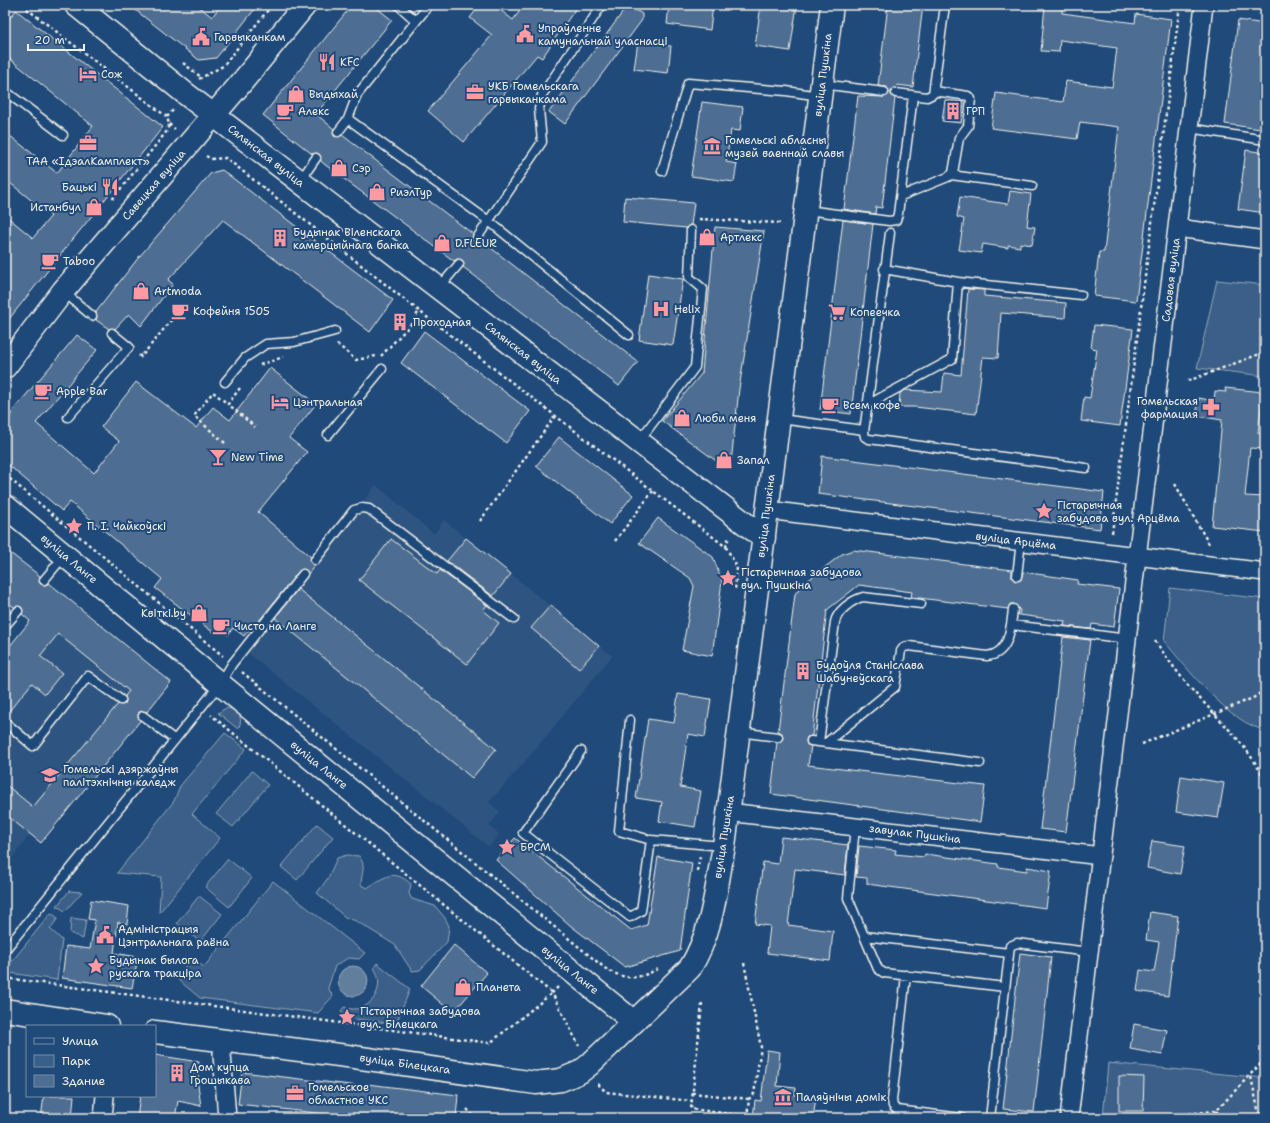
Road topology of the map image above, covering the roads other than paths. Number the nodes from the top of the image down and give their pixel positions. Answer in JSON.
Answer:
{"nodes":[{"id":1,"x":76,"y":5,"type":"edge"},
{"id":2,"x":305,"y":5,"type":"edge"},
{"id":3,"x":398,"y":5,"type":"edge"},
{"id":4,"x":429,"y":5,"type":"edge"},
{"id":5,"x":602,"y":5,"type":"edge"},
{"id":6,"x":832,"y":5,"type":"edge"},
{"id":7,"x":945,"y":5,"type":"edge"},
{"id":8,"x":1204,"y":5,"type":"edge"},
{"id":9,"x":415,"y":20,"type":"junction"},
{"id":10,"x":821,"y":90,"type":"junction"},
{"id":11,"x":5,"y":91,"type":"edge"},
{"id":12,"x":934,"y":91,"type":"junction"},
{"id":13,"x":884,"y":92,"type":"dead end"},
{"id":14,"x":896,"y":94,"type":"dead end"},
{"id":15,"x":914,"y":96,"type":"junction"},
{"id":16,"x":213,"y":115,"type":"junction"},
{"id":17,"x":348,"y":119,"type":"junction"},
{"id":18,"x":1189,"y":128,"type":"junction"},
{"id":19,"x":338,"y":132,"type":"dead end"},
{"id":20,"x":63,"y":135,"type":"dead end"},
{"id":21,"x":1265,"y":140,"type":"edge"},
{"id":22,"x":316,"y":158,"type":"dead end"},
{"id":23,"x":662,"y":171,"type":"dead end"},
{"id":24,"x":951,"y":175,"type":"junction"},
{"id":25,"x":299,"y":181,"type":"junction"},
{"id":26,"x":1032,"y":186,"type":"dead end"},
{"id":27,"x":900,"y":196,"type":"junction"},
{"id":28,"x":806,"y":210,"type":"junction"},
{"id":29,"x":490,"y":222,"type":"junction"},
{"id":30,"x":1177,"y":228,"type":"junction"},
{"id":31,"x":691,"y":230,"type":"dead end"},
{"id":32,"x":890,"y":233,"type":"dead end"},
{"id":33,"x":477,"y":238,"type":"dead end"},
{"id":34,"x":1265,"y":240,"type":"edge"},
{"id":35,"x":459,"y":264,"type":"dead end"},
{"id":36,"x":884,"y":269,"type":"junction"},
{"id":37,"x":958,"y":282,"type":"junction"},
{"id":38,"x":439,"y":289,"type":"junction"},
{"id":39,"x":63,"y":291,"type":"junction"},
{"id":40,"x":1081,"y":295,"type":"dead end"},
{"id":41,"x":92,"y":316,"type":"dead end"},
{"id":42,"x":334,"y":331,"type":"dead end"},
{"id":43,"x":112,"y":332,"type":"dead end"},
{"id":44,"x":629,"y":335,"type":"dead end"},
{"id":45,"x":5,"y":367,"type":"edge"},
{"id":46,"x":382,"y":369,"type":"dead end"},
{"id":47,"x":225,"y":382,"type":"dead end"},
{"id":48,"x":867,"y":405,"type":"junction"},
{"id":49,"x":68,"y":417,"type":"dead end"},
{"id":50,"x":779,"y":419,"type":"junction"},
{"id":51,"x":864,"y":430,"type":"junction"},
{"id":52,"x":328,"y":435,"type":"dead end"},
{"id":53,"x":638,"y":442,"type":"junction"},
{"id":54,"x":1086,"y":468,"type":"dead end"},
{"id":55,"x":5,"y":506,"type":"edge"},
{"id":56,"x":767,"y":510,"type":"junction"},
{"id":57,"x":764,"y":538,"type":"junction"},
{"id":58,"x":1021,"y":541,"type":"junction"},
{"id":59,"x":65,"y":555,"type":"junction"},
{"id":60,"x":1137,"y":556,"type":"junction"},
{"id":61,"x":315,"y":560,"type":"dead end"},
{"id":62,"x":1265,"y":572,"type":"edge"},
{"id":63,"x":303,"y":574,"type":"dead end"},
{"id":64,"x":1017,"y":576,"type":"dead end"},
{"id":65,"x":44,"y":580,"type":"dead end"},
{"id":66,"x":921,"y":604,"type":"dead end"},
{"id":67,"x":1013,"y":609,"type":"dead end"},
{"id":68,"x":18,"y":610,"type":"dead end"},
{"id":69,"x":514,"y":619,"type":"dead end"},
{"id":70,"x":1011,"y":625,"type":"junction"},
{"id":71,"x":5,"y":626,"type":"edge"},
{"id":72,"x":1127,"y":639,"type":"junction"},
{"id":73,"x":220,"y":684,"type":"junction"},
{"id":74,"x":122,"y":700,"type":"dead end"},
{"id":75,"x":143,"y":716,"type":"dead end"},
{"id":76,"x":630,"y":720,"type":"dead end"},
{"id":77,"x":5,"y":722,"type":"edge"},
{"id":78,"x":739,"y":732,"type":"junction"},
{"id":79,"x":778,"y":737,"type":"dead end"},
{"id":80,"x":174,"y":740,"type":"junction"},
{"id":81,"x":819,"y":742,"type":"junction"},
{"id":82,"x":581,"y":751,"type":"dead end"},
{"id":83,"x":980,"y":763,"type":"dead end"},
{"id":84,"x":728,"y":812,"type":"junction"},
{"id":85,"x":855,"y":827,"type":"junction"},
{"id":86,"x":652,"y":840,"type":"junction"},
{"id":87,"x":724,"y":846,"type":"junction"},
{"id":88,"x":1101,"y":856,"type":"junction"},
{"id":89,"x":864,"y":936,"type":"junction"},
{"id":90,"x":5,"y":950,"type":"edge"},
{"id":91,"x":1089,"y":952,"type":"junction"},
{"id":92,"x":1009,"y":953,"type":"junction"},
{"id":93,"x":906,"y":975,"type":"junction"},
{"id":94,"x":1005,"y":987,"type":"junction"},
{"id":95,"x":5,"y":1010,"type":"edge"},
{"id":96,"x":634,"y":1022,"type":"junction"},
{"id":97,"x":101,"y":1025,"type":"edge"},
{"id":98,"x":156,"y":1032,"type":"edge"},
{"id":99,"x":224,"y":1040,"type":"junction"},
{"id":100,"x":105,"y":1097,"type":"edge"},
{"id":101,"x":103,"y":1118,"type":"edge"},
{"id":102,"x":227,"y":1118,"type":"edge"},
{"id":103,"x":962,"y":1118,"type":"edge"},
{"id":104,"x":990,"y":1118,"type":"edge"},
{"id":105,"x":1069,"y":1118,"type":"edge"}],
"edges":[{"from":1,"to":16,"type":"street","name":"Сялянская вуліца"},
{"from":2,"to":16,"type":"street","name":"Савецкая вуліца"},
{"from":3,"to":9,"type":"lane"},
{"from":4,"to":9,"type":"lane"},
{"from":5,"to":29,"type":"lane"},
{"from":6,"to":10,"type":"street","name":"вуліца Пушкіна"},
{"from":7,"to":12,"type":"lane"},
{"from":8,"to":18,"type":"street","name":"Садовая вуліца"},
{"from":9,"to":17,"type":"lane"},
{"from":10,"to":13,"type":"lane"},
{"from":10,"to":23,"type":"lane"},
{"from":10,"to":28,"type":"street","name":"вуліца Пушкіна"},
{"from":11,"to":20,"type":"lane"},
{"from":12,"to":15,"type":"lane"},
{"from":12,"to":24,"type":"lane"},
{"from":14,"to":15,"type":"lane"},
{"from":15,"to":27,"type":"lane"},
{"from":16,"to":25,"type":"street","name":"Сялянская вуліца"},
{"from":16,"to":39,"type":"street","name":"Савецкая вуліца"},
{"from":17,"to":19,"type":"lane"},
{"from":17,"to":29,"type":"lane"},
{"from":18,"to":21,"type":"lane"},
{"from":18,"to":30,"type":"street","name":"Садовая вуліца"},
{"from":22,"to":25,"type":"lane"},
{"from":24,"to":26,"type":"lane"},
{"from":24,"to":27,"type":"lane"},
{"from":25,"to":38,"type":"street","name":"Сялянская вуліца"},
{"from":27,"to":28,"type":"lane"},
{"from":28,"to":50,"type":"street","name":"вуліца Пушкіна"},
{"from":29,"to":33,"type":"lane"},
{"from":29,"to":44,"type":"lane"},
{"from":30,"to":34,"type":"street"},
{"from":30,"to":60,"type":"street","name":"Садовая вуліца"},
{"from":31,"to":53,"type":"lane"},
{"from":32,"to":36,"type":"lane"},
{"from":35,"to":38,"type":"lane"},
{"from":36,"to":37,"type":"lane"},
{"from":36,"to":48,"type":"lane"},
{"from":37,"to":40,"type":"lane"},
{"from":37,"to":48,"type":"lane"},
{"from":38,"to":53,"type":"street","name":"Сялянская вуліца"},
{"from":39,"to":41,"type":"lane"},
{"from":39,"to":45,"type":"street","name":"Савецкая вуліца"},
{"from":42,"to":47,"type":"lane"},
{"from":43,"to":49,"type":"lane"},
{"from":46,"to":52,"type":"lane"},
{"from":48,"to":51,"type":"lane"},
{"from":50,"to":51,"type":"lane"},
{"from":50,"to":56,"type":"street","name":"вуліца Пушкіна"},
{"from":51,"to":54,"type":"lane"},
{"from":53,"to":57,"type":"street","name":"Сялянская вуліца"},
{"from":55,"to":59,"type":"street","name":"вуліца Ланге"},
{"from":56,"to":57,"type":"street","name":"вуліца Пушкіна"},
{"from":56,"to":58,"type":"street","name":"вуліца Арцёма"},
{"from":57,"to":78,"type":"street","name":"вуліца Пушкіна"},
{"from":58,"to":60,"type":"street","name":"вуліца Арцёма"},
{"from":58,"to":64,"type":"lane"},
{"from":59,"to":65,"type":"lane"},
{"from":59,"to":73,"type":"street","name":"вуліца Ланге"},
{"from":60,"to":62,"type":"street","name":"вуліца Арцёма"},
{"from":60,"to":72,"type":"street"},
{"from":61,"to":69,"type":"lane"},
{"from":63,"to":73,"type":"lane"},
{"from":66,"to":81,"type":"lane"},
{"from":67,"to":70,"type":"lane"},
{"from":68,"to":71,"type":"lane"},
{"from":70,"to":72,"type":"lane"},
{"from":70,"to":81,"type":"lane"},
{"from":72,"to":88,"type":"street"},
{"from":73,"to":80,"type":"lane"},
{"from":73,"to":96,"type":"street","name":"вуліца Ланге"},
{"from":74,"to":77,"type":"lane"},
{"from":75,"to":80,"type":"lane"},
{"from":76,"to":86,"type":"lane"},
{"from":78,"to":79,"type":"lane"},
{"from":78,"to":84,"type":"street","name":"вуліца Пушкіна"},
{"from":80,"to":90,"type":"lane"},
{"from":81,"to":83,"type":"lane"},
{"from":82,"to":86,"type":"lane"},
{"from":84,"to":85,"type":"street","name":"завулак Пушкіна"},
{"from":84,"to":87,"type":"street","name":"вуліца Пушкіна"},
{"from":85,"to":88,"type":"street","name":"завулак Пушкіна"},
{"from":85,"to":89,"type":"lane"},
{"from":86,"to":87,"type":"lane"},
{"from":87,"to":96,"type":"street","name":"вуліца Пушкіна"},
{"from":88,"to":91,"type":"street"},
{"from":89,"to":92,"type":"lane"},
{"from":89,"to":93,"type":"lane"},
{"from":91,"to":92,"type":"lane"},
{"from":91,"to":105,"type":"street"},
{"from":92,"to":94,"type":"lane"},
{"from":93,"to":94,"type":"lane"},
{"from":93,"to":103,"type":"lane"},
{"from":94,"to":104,"type":"lane"},
{"from":95,"to":97,"type":"street"},
{"from":96,"to":99,"type":"street","name":"вуліца Білецкага"},
{"from":98,"to":99,"type":"street","name":"вуліца Білецкага"},
{"from":99,"to":102,"type":"street"},
{"from":100,"to":101,"type":"street"}]}
